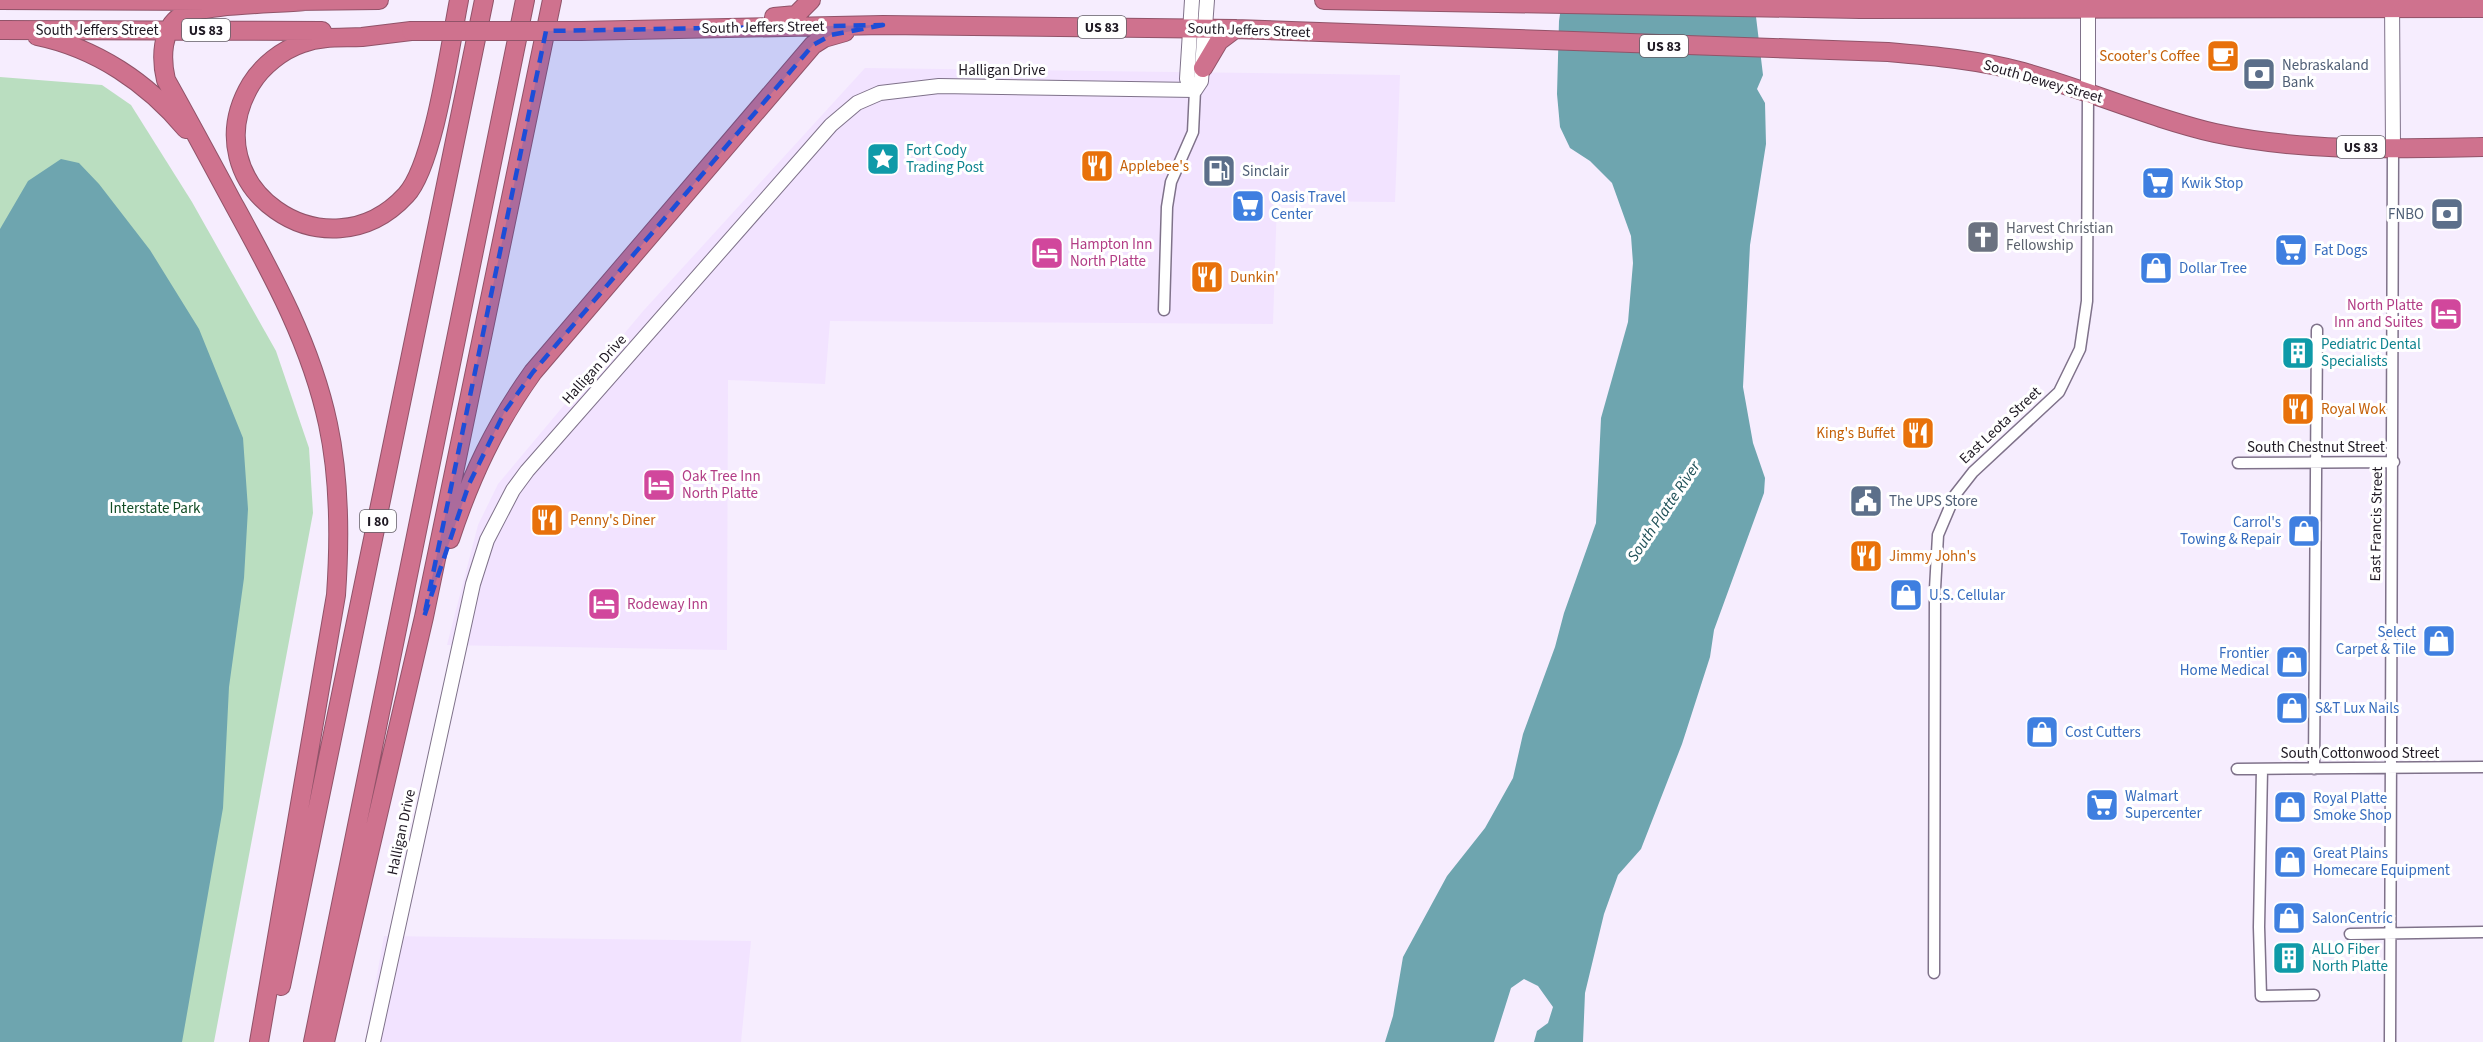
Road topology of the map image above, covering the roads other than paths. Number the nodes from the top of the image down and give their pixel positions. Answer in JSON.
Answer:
{"nodes":[{"id":1,"x":0,"y":0,"type":"edge"},
{"id":2,"x":379,"y":0,"type":"edge"},
{"id":3,"x":459,"y":0,"type":"edge"},
{"id":4,"x":484,"y":0,"type":"edge"},
{"id":5,"x":525,"y":0,"type":"edge"},
{"id":6,"x":552,"y":0,"type":"edge"},
{"id":7,"x":811,"y":0,"type":"edge"},
{"id":8,"x":1192,"y":0,"type":"edge"},
{"id":9,"x":1207,"y":0,"type":"edge"},
{"id":10,"x":1324,"y":0,"type":"edge"},
{"id":11,"x":132,"y":1,"type":"edge"},
{"id":12,"x":304,"y":2,"type":"junction"},
{"id":13,"x":2392,"y":3,"type":"edge"},
{"id":14,"x":2088,"y":4,"type":"edge"},
{"id":15,"x":2213,"y":4,"type":"edge"},
{"id":16,"x":2483,"y":8,"type":"edge"},
{"id":17,"x":883,"y":25,"type":"junction"},
{"id":18,"x":678,"y":28,"type":"junction"},
{"id":19,"x":1196,"y":28,"type":"junction"},
{"id":20,"x":169,"y":29,"type":"junction"},
{"id":21,"x":1235,"y":29,"type":"junction"},
{"id":22,"x":0,"y":30,"type":"edge"},
{"id":23,"x":411,"y":31,"type":"junction"},
{"id":24,"x":1527,"y":41,"type":"joint"},
{"id":25,"x":1203,"y":68,"type":"junction"},
{"id":26,"x":1195,"y":90,"type":"junction"},
{"id":27,"x":2088,"y":93,"type":"junction"},
{"id":28,"x":2393,"y":147,"type":"junction"},
{"id":29,"x":2483,"y":147,"type":"edge"},
{"id":30,"x":203,"y":148,"type":"junction"},
{"id":31,"x":1164,"y":310,"type":"dead end"},
{"id":32,"x":2317,"y":330,"type":"dead end"},
{"id":33,"x":2316,"y":462,"type":"junction"},
{"id":34,"x":2394,"y":462,"type":"junction"},
{"id":35,"x":2238,"y":463,"type":"dead end"},
{"id":36,"x":424,"y":617,"type":"junction"},
{"id":37,"x":2483,"y":767,"type":"edge"},
{"id":38,"x":2391,"y":768,"type":"junction"},
{"id":39,"x":2237,"y":769,"type":"dead end"},
{"id":40,"x":2262,"y":769,"type":"junction"},
{"id":41,"x":2314,"y":769,"type":"junction"},
{"id":42,"x":2483,"y":932,"type":"edge"},
{"id":43,"x":2390,"y":933,"type":"junction"},
{"id":44,"x":2350,"y":934,"type":"dead end"},
{"id":45,"x":1934,"y":973,"type":"dead end"},
{"id":46,"x":2314,"y":994,"type":"dead end"},
{"id":47,"x":259,"y":1042,"type":"edge"},
{"id":48,"x":269,"y":1042,"type":"edge"},
{"id":49,"x":313,"y":1042,"type":"edge"},
{"id":50,"x":325,"y":1042,"type":"edge"},
{"id":51,"x":373,"y":1042,"type":"edge"},
{"id":52,"x":2390,"y":1042,"type":"edge"}],
"edges":[{"from":1,"to":11,"type":"highway","name":"South Jeffers Street","number":"US 83"},
{"from":2,"to":12,"type":"highway","name":"South Jeffers Street","number":"US 83"},
{"from":3,"to":23,"type":"highway"},
{"from":4,"to":48,"type":"highway","number":"I 80"},
{"from":5,"to":49,"type":"highway","number":"I 80"},
{"from":6,"to":36,"type":"highway"},
{"from":7,"to":18,"type":"highway"},
{"from":8,"to":19,"type":"street"},
{"from":9,"to":19,"type":"street"},
{"from":10,"to":14,"type":"highway"},
{"from":11,"to":12,"type":"highway","name":"South Jeffers Street","number":"US 83"},
{"from":12,"to":20,"type":"highway"},
{"from":13,"to":15,"type":"highway"},
{"from":13,"to":16,"type":"highway"},
{"from":13,"to":28,"type":"street","name":"East Francis Street"},
{"from":14,"to":15,"type":"highway"},
{"from":14,"to":27,"type":"street","name":"East Leota Street"},
{"from":17,"to":18,"type":"highway","name":"South Jeffers Street","number":"US 83"},
{"from":17,"to":19,"type":"highway","name":"South Jeffers Street","number":"US 83"},
{"from":17,"to":36,"type":"highway"},
{"from":18,"to":23,"type":"highway","name":"South Jeffers Street","number":"US 83","bridge":true},
{"from":19,"to":21,"type":"highway","name":"South Jeffers Street","number":"US 83"},
{"from":19,"to":25,"type":"street"},
{"from":19,"to":26,"type":"street"},
{"from":20,"to":22,"type":"highway","name":"South Jeffers Street","number":"US 83"},
{"from":20,"to":23,"type":"highway","name":"South Jeffers Street","number":"US 83"},
{"from":20,"to":30,"type":"highway"},
{"from":21,"to":24,"type":"highway","name":"South Jeffers Street","number":"US 83"},
{"from":21,"to":25,"type":"highway"},
{"from":22,"to":30,"type":"highway"},
{"from":24,"to":27,"type":"highway","name":"South Dewey Street","number":"US 83"},
{"from":25,"to":26,"type":"street"},
{"from":26,"to":31,"type":"street"},
{"from":26,"to":51,"type":"street","name":"Halligan Drive"},
{"from":27,"to":28,"type":"highway","name":"South Dewey Street","number":"US 83"},
{"from":27,"to":45,"type":"street","name":"East Leota Street"},
{"from":28,"to":29,"type":"highway","name":"South Dewey Street","number":"US 83"},
{"from":28,"to":34,"type":"street","name":"East Francis Street"},
{"from":30,"to":47,"type":"highway"},
{"from":32,"to":33,"type":"street"},
{"from":33,"to":34,"type":"street","name":"South Chestnut Street"},
{"from":33,"to":35,"type":"street","name":"South Chestnut Street"},
{"from":33,"to":41,"type":"street"},
{"from":34,"to":38,"type":"street","name":"East Francis Street"},
{"from":36,"to":50,"type":"highway"},
{"from":37,"to":38,"type":"street","name":"South Cottonwood Street"},
{"from":38,"to":41,"type":"street","name":"South Cottonwood Street"},
{"from":38,"to":43,"type":"street","name":"East Francis Street"},
{"from":39,"to":40,"type":"street","name":"South Cottonwood Street"},
{"from":40,"to":41,"type":"street","name":"South Cottonwood Street"},
{"from":40,"to":46,"type":"street"},
{"from":42,"to":43,"type":"street"},
{"from":43,"to":44,"type":"street"},
{"from":43,"to":52,"type":"street","name":"East Francis Street"}]}
